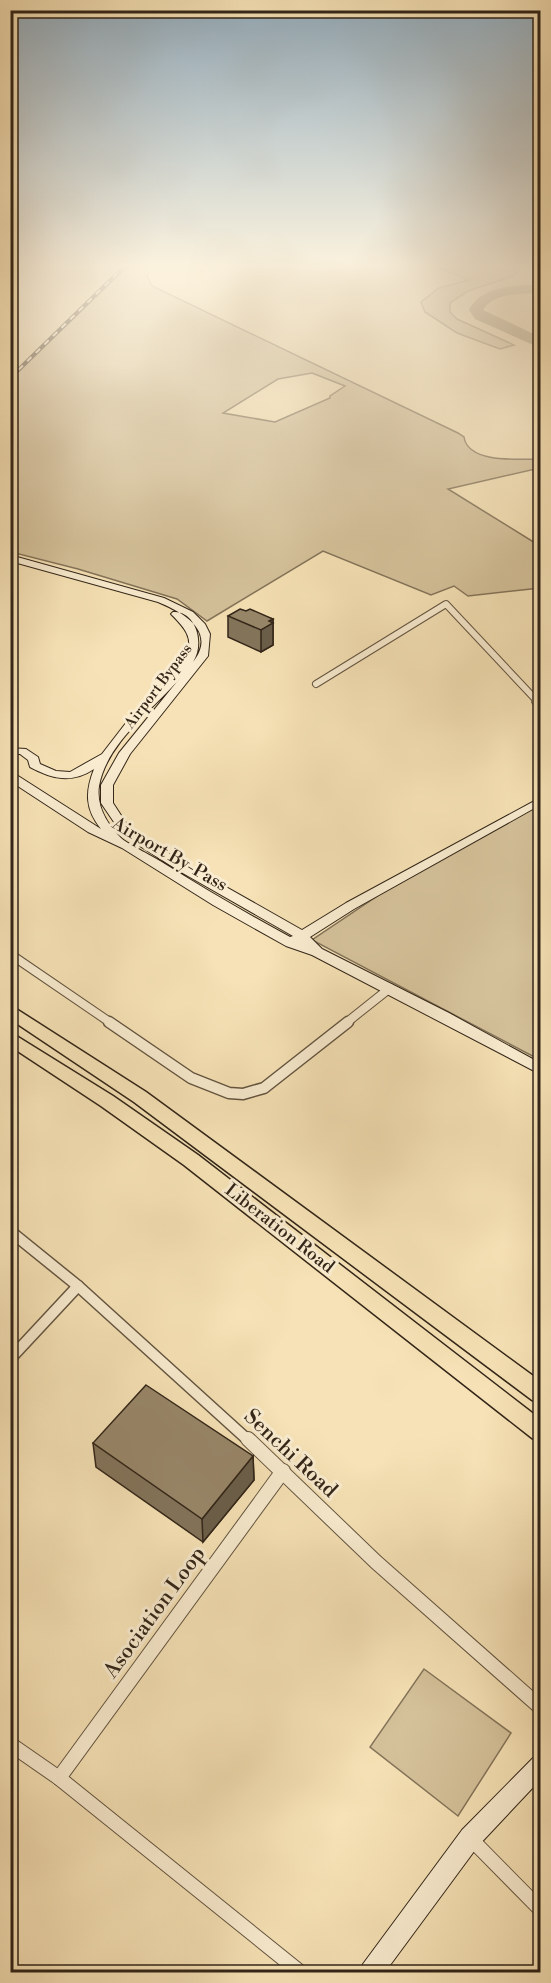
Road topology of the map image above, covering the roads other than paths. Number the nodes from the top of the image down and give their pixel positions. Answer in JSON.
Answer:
{"nodes":[{"id":1,"x":10,"y":558,"type":"edge"},
{"id":2,"x":10,"y":565,"type":"edge"},
{"id":3,"x":316,"y":684,"type":"dead end"},
{"id":4,"x":540,"y":705,"type":"edge"},
{"id":5,"x":10,"y":751,"type":"edge"},
{"id":6,"x":108,"y":753,"type":"junction"},
{"id":7,"x":34,"y":765,"type":"junction"},
{"id":8,"x":11,"y":776,"type":"edge"},
{"id":9,"x":540,"y":801,"type":"edge"},
{"id":10,"x":139,"y":840,"type":"joint"},
{"id":11,"x":126,"y":845,"type":"junction"},
{"id":12,"x":296,"y":939,"type":"junction"},
{"id":13,"x":10,"y":954,"type":"edge"},
{"id":14,"x":390,"y":988,"type":"junction"},
{"id":15,"x":10,"y":1011,"type":"edge"},
{"id":16,"x":10,"y":1038,"type":"edge"},
{"id":17,"x":540,"y":1069,"type":"edge"},
{"id":18,"x":10,"y":1231,"type":"edge"},
{"id":19,"x":78,"y":1286,"type":"junction"},
{"id":20,"x":10,"y":1359,"type":"edge"},
{"id":21,"x":540,"y":1393,"type":"edge"},
{"id":22,"x":540,"y":1431,"type":"edge"},
{"id":23,"x":284,"y":1471,"type":"junction"},
{"id":24,"x":540,"y":1707,"type":"edge"},
{"id":25,"x":10,"y":1743,"type":"edge"},
{"id":26,"x":540,"y":1765,"type":"edge"},
{"id":27,"x":59,"y":1778,"type":"junction"},
{"id":28,"x":470,"y":1838,"type":"junction"},
{"id":29,"x":540,"y":1909,"type":"edge"},
{"id":30,"x":300,"y":1972,"type":"edge"},
{"id":31,"x":371,"y":1972,"type":"edge"}],
"edges":[{"from":1,"to":10,"type":"main road","name":"Airport Bypass"},
{"from":2,"to":6,"type":"main road","name":"Airport Bypass"},
{"from":3,"to":4,"type":"street"},
{"from":5,"to":7,"type":"main road"},
{"from":6,"to":7,"type":"main road"},
{"from":6,"to":11,"type":"main road","name":"Airport Bypass"},
{"from":7,"to":8,"type":"main road"},
{"from":8,"to":11,"type":"main road","name":"Airport By-Pass"},
{"from":9,"to":12,"type":"main road"},
{"from":10,"to":12,"type":"main road","name":"Airport By-Pass"},
{"from":11,"to":12,"type":"main road","name":"Airport By-Pass"},
{"from":12,"to":14,"type":"main road","name":"Airport By-Pass"},
{"from":13,"to":14,"type":"street"},
{"from":14,"to":17,"type":"main road","name":"Airport By-Pass"},
{"from":15,"to":21,"type":"highway","name":"Liberation Road"},
{"from":16,"to":22,"type":"highway","name":"Liberation Road"},
{"from":18,"to":19,"type":"street","name":"Senchi Road"},
{"from":19,"to":20,"type":"street"},
{"from":19,"to":23,"type":"street","name":"Senchi Road"},
{"from":23,"to":24,"type":"street","name":"Senchi Road"},
{"from":23,"to":27,"type":"street","name":"Asociation Loop"},
{"from":25,"to":27,"type":"street"},
{"from":26,"to":28,"type":"main road"},
{"from":27,"to":30,"type":"street"},
{"from":28,"to":29,"type":"street"},
{"from":28,"to":31,"type":"main road"}]}
